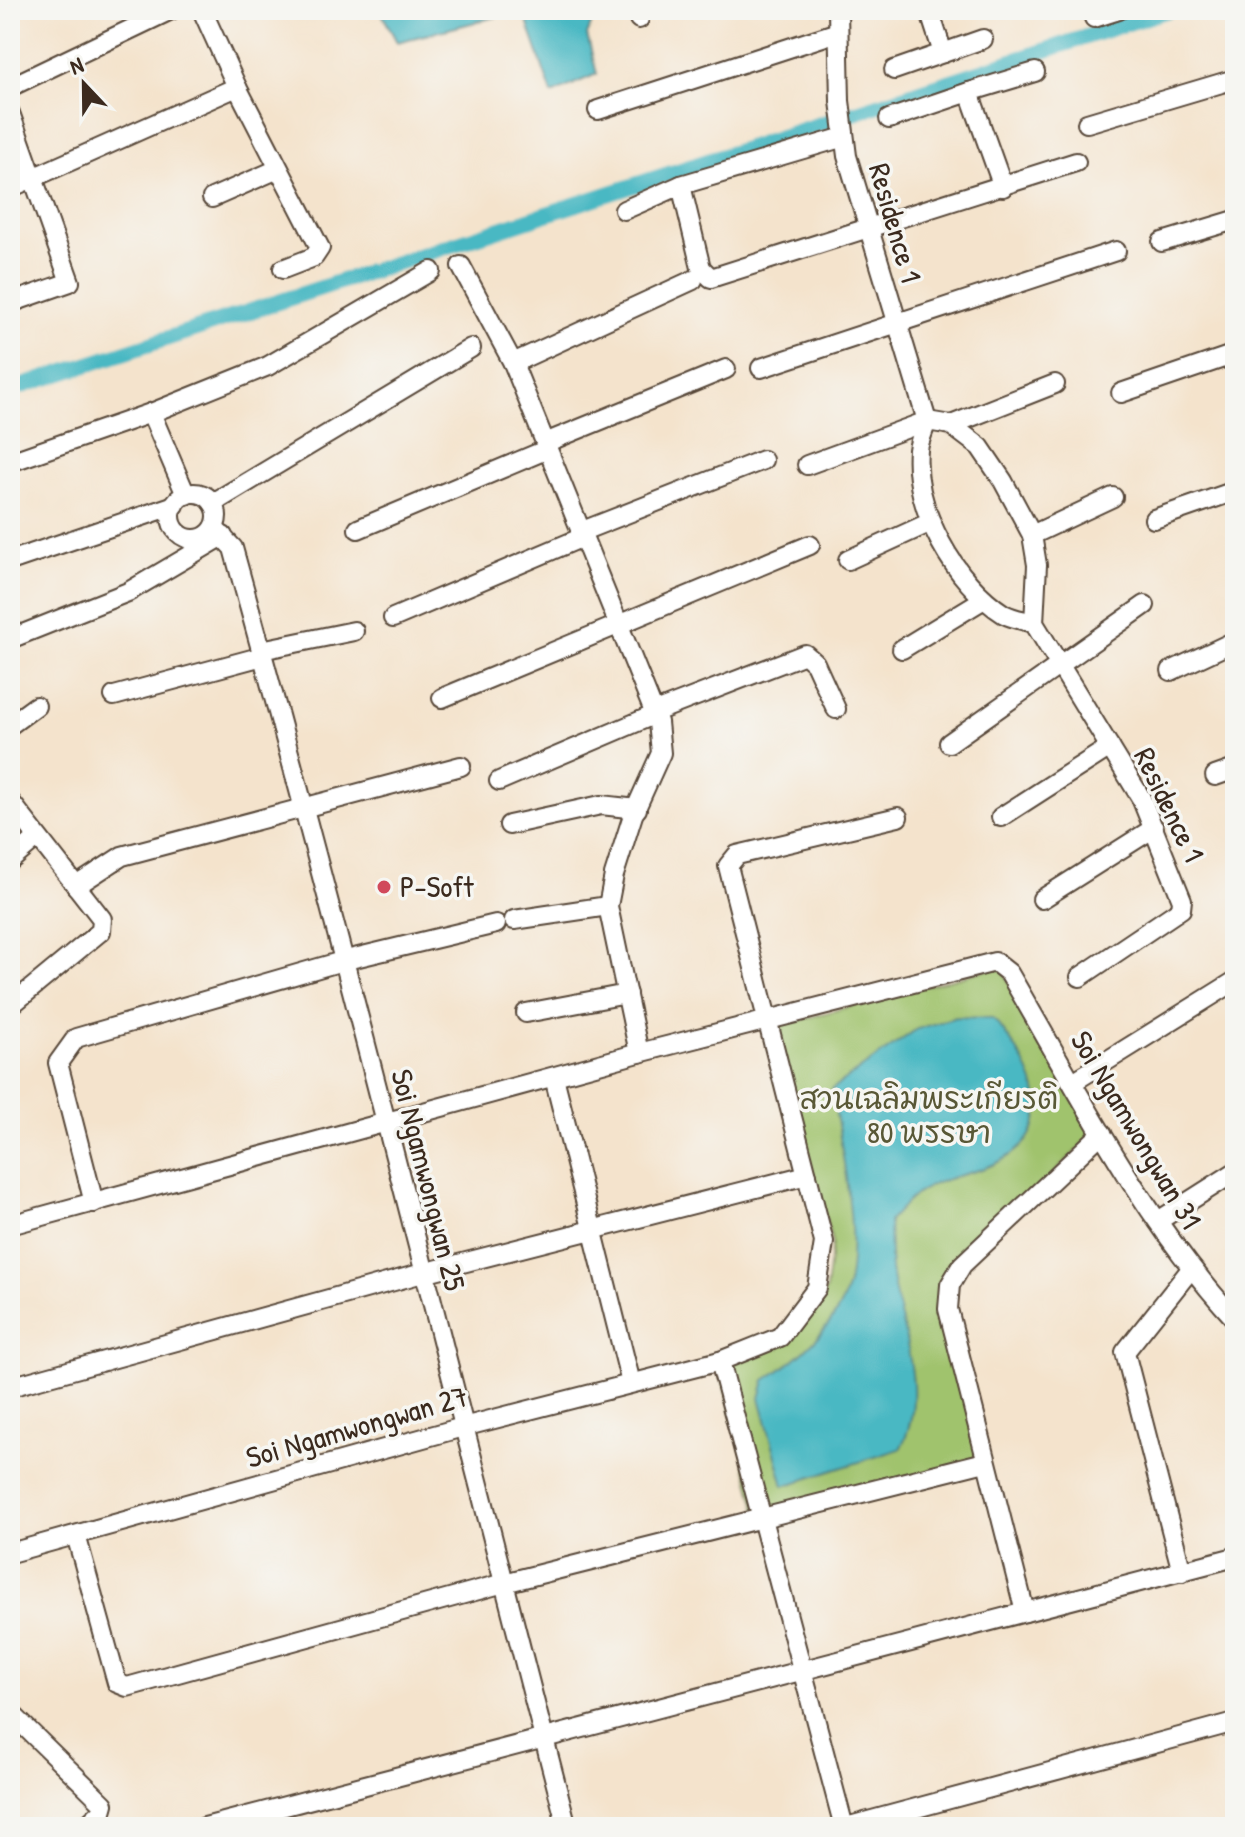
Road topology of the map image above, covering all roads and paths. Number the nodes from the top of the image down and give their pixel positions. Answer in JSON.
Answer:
{"nodes":[{"id":1,"x":171,"y":10,"type":"edge"},
{"id":2,"x":202,"y":10,"type":"edge"},
{"id":3,"x":838,"y":10,"type":"edge"},
{"id":4,"x":929,"y":10,"type":"edge"},
{"id":5,"x":1119,"y":10,"type":"edge"},
{"id":6,"x":1094,"y":18,"type":"dead end"},
{"id":7,"x":838,"y":32,"type":"junction"},
{"id":8,"x":983,"y":39,"type":"dead end"},
{"id":9,"x":943,"y":53,"type":"junction"},
{"id":10,"x":894,"y":70,"type":"dead end"},
{"id":11,"x":1035,"y":72,"type":"dead end"},
{"id":12,"x":1235,"y":79,"type":"edge"},
{"id":13,"x":10,"y":87,"type":"edge"},
{"id":14,"x":237,"y":87,"type":"junction"},
{"id":15,"x":969,"y":92,"type":"junction"},
{"id":16,"x":598,"y":110,"type":"dead end"},
{"id":17,"x":10,"y":113,"type":"edge"},
{"id":18,"x":889,"y":119,"type":"dead end"},
{"id":19,"x":1087,"y":123,"type":"dead end"},
{"id":20,"x":844,"y":133,"type":"junction"},
{"id":21,"x":1076,"y":162,"type":"dead end"},
{"id":22,"x":278,"y":169,"type":"junction"},
{"id":23,"x":31,"y":180,"type":"junction"},
{"id":24,"x":681,"y":185,"type":"junction"},
{"id":25,"x":1003,"y":187,"type":"junction"},
{"id":26,"x":10,"y":188,"type":"edge"},
{"id":27,"x":212,"y":198,"type":"dead end"},
{"id":28,"x":624,"y":210,"type":"dead end"},
{"id":29,"x":1235,"y":220,"type":"edge"},
{"id":30,"x":867,"y":226,"type":"junction"},
{"id":31,"x":1162,"y":242,"type":"dead end"},
{"id":32,"x":1116,"y":251,"type":"dead end"},
{"id":33,"x":461,"y":266,"type":"dead end"},
{"id":34,"x":283,"y":269,"type":"dead end"},
{"id":35,"x":431,"y":271,"type":"dead end"},
{"id":36,"x":693,"y":280,"type":"dead end"},
{"id":37,"x":10,"y":303,"type":"edge"},
{"id":38,"x":895,"y":323,"type":"junction"},
{"id":39,"x":471,"y":348,"type":"dead end"},
{"id":40,"x":1235,"y":354,"type":"edge"},
{"id":41,"x":513,"y":363,"type":"junction"},
{"id":42,"x":761,"y":368,"type":"dead end"},
{"id":43,"x":726,"y":369,"type":"dead end"},
{"id":44,"x":1055,"y":384,"type":"dead end"},
{"id":45,"x":1121,"y":393,"type":"dead end"},
{"id":46,"x":151,"y":413,"type":"junction"},
{"id":47,"x":927,"y":421,"type":"junction"},
{"id":48,"x":951,"y":425,"type":"junction"},
{"id":49,"x":546,"y":446,"type":"junction"},
{"id":50,"x":763,"y":460,"type":"dead end"},
{"id":51,"x":10,"y":462,"type":"edge"},
{"id":52,"x":807,"y":465,"type":"dead end"},
{"id":53,"x":1235,"y":491,"type":"edge"},
{"id":54,"x":1113,"y":497,"type":"dead end"},
{"id":55,"x":180,"y":500,"type":"junction"},
{"id":56,"x":213,"y":503,"type":"junction"},
{"id":57,"x":1154,"y":519,"type":"dead end"},
{"id":58,"x":931,"y":522,"type":"junction"},
{"id":59,"x":358,"y":529,"type":"dead end"},
{"id":60,"x":582,"y":535,"type":"junction"},
{"id":61,"x":1032,"y":535,"type":"junction"},
{"id":62,"x":224,"y":537,"type":"junction"},
{"id":63,"x":810,"y":545,"type":"dead end"},
{"id":64,"x":848,"y":560,"type":"dead end"},
{"id":65,"x":10,"y":561,"type":"edge"},
{"id":66,"x":984,"y":599,"type":"junction"},
{"id":67,"x":1145,"y":605,"type":"dead end"},
{"id":68,"x":393,"y":618,"type":"dead end"},
{"id":69,"x":1034,"y":623,"type":"junction"},
{"id":70,"x":619,"y":624,"type":"junction"},
{"id":71,"x":354,"y":631,"type":"dead end"},
{"id":72,"x":10,"y":639,"type":"edge"},
{"id":73,"x":1235,"y":641,"type":"edge"},
{"id":74,"x":902,"y":649,"type":"dead end"},
{"id":75,"x":262,"y":653,"type":"junction"},
{"id":76,"x":1059,"y":665,"type":"junction"},
{"id":77,"x":1171,"y":671,"type":"dead end"},
{"id":78,"x":114,"y":696,"type":"dead end"},
{"id":79,"x":442,"y":698,"type":"dead end"},
{"id":80,"x":36,"y":706,"type":"dead end"},
{"id":81,"x":836,"y":709,"type":"dead end"},
{"id":82,"x":656,"y":713,"type":"junction"},
{"id":83,"x":10,"y":725,"type":"edge"},
{"id":84,"x":949,"y":743,"type":"dead end"},
{"id":85,"x":1110,"y":747,"type":"junction"},
{"id":86,"x":461,"y":766,"type":"dead end"},
{"id":87,"x":1235,"y":769,"type":"edge"},
{"id":88,"x":1215,"y":776,"type":"dead end"},
{"id":89,"x":499,"y":781,"type":"dead end"},
{"id":90,"x":10,"y":801,"type":"edge"},
{"id":91,"x":302,"y":808,"type":"junction"},
{"id":92,"x":637,"y":809,"type":"junction"},
{"id":93,"x":898,"y":817,"type":"dead end"},
{"id":94,"x":1001,"y":817,"type":"dead end"},
{"id":95,"x":509,"y":825,"type":"dead end"},
{"id":96,"x":1154,"y":828,"type":"junction"},
{"id":97,"x":37,"y":838,"type":"junction"},
{"id":98,"x":10,"y":861,"type":"edge"},
{"id":99,"x":76,"y":886,"type":"junction"},
{"id":100,"x":1042,"y":899,"type":"dead end"},
{"id":101,"x":608,"y":906,"type":"junction"},
{"id":102,"x":346,"y":960,"type":"junction"},
{"id":103,"x":1080,"y":977,"type":"dead end"},
{"id":104,"x":1235,"y":981,"type":"edge"},
{"id":105,"x":627,"y":994,"type":"junction"},
{"id":106,"x":10,"y":1006,"type":"edge"},
{"id":107,"x":526,"y":1013,"type":"dead end"},
{"id":108,"x":768,"y":1021,"type":"junction"},
{"id":109,"x":639,"y":1053,"type":"junction"},
{"id":110,"x":554,"y":1077,"type":"junction"},
{"id":111,"x":1073,"y":1082,"type":"junction"},
{"id":112,"x":384,"y":1125,"type":"junction"},
{"id":113,"x":1102,"y":1133,"type":"junction"},
{"id":114,"x":1235,"y":1172,"type":"edge"},
{"id":115,"x":807,"y":1175,"type":"junction"},
{"id":116,"x":94,"y":1203,"type":"junction"},
{"id":117,"x":1158,"y":1221,"type":"junction"},
{"id":118,"x":10,"y":1225,"type":"edge"},
{"id":119,"x":592,"y":1231,"type":"junction"},
{"id":120,"x":1190,"y":1270,"type":"junction"},
{"id":121,"x":423,"y":1273,"type":"junction"},
{"id":122,"x":1235,"y":1319,"type":"edge"},
{"id":123,"x":720,"y":1361,"type":"junction"},
{"id":124,"x":631,"y":1383,"type":"junction"},
{"id":125,"x":10,"y":1387,"type":"edge"},
{"id":126,"x":463,"y":1427,"type":"junction"},
{"id":127,"x":985,"y":1462,"type":"junction"},
{"id":128,"x":763,"y":1520,"type":"junction"},
{"id":129,"x":76,"y":1535,"type":"junction"},
{"id":130,"x":10,"y":1553,"type":"edge"},
{"id":131,"x":1235,"y":1557,"type":"edge"},
{"id":132,"x":1182,"y":1572,"type":"junction"},
{"id":133,"x":504,"y":1583,"type":"junction"},
{"id":134,"x":1025,"y":1612,"type":"junction"},
{"id":135,"x":803,"y":1672,"type":"junction"},
{"id":136,"x":10,"y":1712,"type":"edge"},
{"id":137,"x":1235,"y":1722,"type":"edge"},
{"id":138,"x":544,"y":1738,"type":"junction"},
{"id":139,"x":85,"y":1827,"type":"edge"},
{"id":140,"x":205,"y":1827,"type":"edge"},
{"id":141,"x":567,"y":1827,"type":"edge"},
{"id":142,"x":845,"y":1827,"type":"edge"}],
"edges":[{"from":1,"to":13,"type":"street"},
{"from":2,"to":14,"type":"street"},
{"from":3,"to":7,"type":"street"},
{"from":4,"to":9,"type":"street"},
{"from":5,"to":6,"type":"street"},
{"from":7,"to":16,"type":"street"},
{"from":7,"to":20,"type":"street","name":"Residence 1"},
{"from":8,"to":9,"type":"street"},
{"from":9,"to":10,"type":"street"},
{"from":11,"to":15,"type":"street"},
{"from":12,"to":19,"type":"street"},
{"from":14,"to":22,"type":"street"},
{"from":14,"to":23,"type":"street"},
{"from":15,"to":18,"type":"street"},
{"from":15,"to":25,"type":"street"},
{"from":17,"to":23,"type":"street"},
{"from":20,"to":24,"type":"street"},
{"from":20,"to":30,"type":"street","name":"Residence 1"},
{"from":21,"to":25,"type":"street"},
{"from":22,"to":27,"type":"street"},
{"from":22,"to":34,"type":"street"},
{"from":23,"to":26,"type":"street"},
{"from":23,"to":37,"type":"street"},
{"from":24,"to":28,"type":"street"},
{"from":24,"to":30,"type":"street"},
{"from":25,"to":30,"type":"street"},
{"from":29,"to":31,"type":"street"},
{"from":30,"to":38,"type":"street","name":"Residence 1"},
{"from":32,"to":38,"type":"street"},
{"from":33,"to":41,"type":"street"},
{"from":35,"to":46,"type":"street"},
{"from":36,"to":41,"type":"street"},
{"from":38,"to":42,"type":"street"},
{"from":38,"to":47,"type":"street","name":"Residence 1"},
{"from":39,"to":56,"type":"street"},
{"from":40,"to":45,"type":"street"},
{"from":41,"to":49,"type":"street"},
{"from":43,"to":49,"type":"street"},
{"from":44,"to":48,"type":"street"},
{"from":46,"to":51,"type":"street"},
{"from":46,"to":55,"type":"street"},
{"from":47,"to":48,"type":"street"},
{"from":47,"to":52,"type":"street"},
{"from":47,"to":58,"type":"street"},
{"from":48,"to":61,"type":"street"},
{"from":49,"to":59,"type":"street"},
{"from":49,"to":60,"type":"street"},
{"from":50,"to":60,"type":"street"},
{"from":53,"to":57,"type":"street"},
{"from":54,"to":61,"type":"street"},
{"from":55,"to":56,"type":"street"},
{"from":55,"to":62,"type":"street"},
{"from":55,"to":65,"type":"street"},
{"from":56,"to":62,"type":"street"},
{"from":58,"to":64,"type":"street"},
{"from":58,"to":66,"type":"street"},
{"from":60,"to":68,"type":"street"},
{"from":60,"to":70,"type":"street"},
{"from":61,"to":69,"type":"street"},
{"from":62,"to":72,"type":"street"},
{"from":62,"to":75,"type":"street","name":"Soi Ngamwongwan 25"},
{"from":63,"to":70,"type":"street"},
{"from":66,"to":69,"type":"street"},
{"from":66,"to":74,"type":"street"},
{"from":67,"to":76,"type":"street"},
{"from":69,"to":76,"type":"street","name":"Residence 1"},
{"from":70,"to":79,"type":"street"},
{"from":70,"to":82,"type":"street"},
{"from":71,"to":75,"type":"street"},
{"from":73,"to":77,"type":"street"},
{"from":75,"to":78,"type":"street"},
{"from":75,"to":91,"type":"street","name":"Soi Ngamwongwan 25"},
{"from":76,"to":84,"type":"street"},
{"from":76,"to":85,"type":"street","name":"Residence 1"},
{"from":80,"to":83,"type":"street"},
{"from":81,"to":82,"type":"street"},
{"from":82,"to":89,"type":"street"},
{"from":82,"to":92,"type":"street"},
{"from":85,"to":94,"type":"street"},
{"from":85,"to":96,"type":"street","name":"Residence 1"},
{"from":86,"to":91,"type":"street"},
{"from":87,"to":88,"type":"street"},
{"from":90,"to":97,"type":"street"},
{"from":91,"to":99,"type":"street"},
{"from":91,"to":102,"type":"street","name":"Soi Ngamwongwan 25"},
{"from":92,"to":95,"type":"street"},
{"from":92,"to":101,"type":"street"},
{"from":93,"to":108,"type":"street","name":"Soi Ngamwongwan 27"},
{"from":96,"to":100,"type":"street"},
{"from":96,"to":103,"type":"street","name":"Residence 1"},
{"from":97,"to":98,"type":"street"},
{"from":97,"to":99,"type":"street"},
{"from":99,"to":106,"type":"street"},
{"from":101,"to":102,"type":"street"},
{"from":101,"to":105,"type":"street"},
{"from":102,"to":112,"type":"street","name":"Soi Ngamwongwan 25"},
{"from":102,"to":116,"type":"street"},
{"from":104,"to":111,"type":"street"},
{"from":105,"to":107,"type":"street"},
{"from":105,"to":109,"type":"street"},
{"from":108,"to":109,"type":"street"},
{"from":108,"to":111,"type":"street","name":"Soi Ngamwongwan 31"},
{"from":108,"to":115,"type":"street","name":"Soi Ngamwongwan 27"},
{"from":109,"to":110,"type":"street"},
{"from":110,"to":112,"type":"street"},
{"from":110,"to":119,"type":"street"},
{"from":111,"to":113,"type":"street","name":"Soi Ngamwongwan 31"},
{"from":112,"to":116,"type":"street"},
{"from":112,"to":121,"type":"street","name":"Soi Ngamwongwan 25"},
{"from":113,"to":117,"type":"street","name":"Soi Ngamwongwan 31"},
{"from":113,"to":127,"type":"street"},
{"from":114,"to":117,"type":"street"},
{"from":115,"to":119,"type":"street"},
{"from":115,"to":123,"type":"street","name":"Soi Ngamwongwan 27"},
{"from":116,"to":118,"type":"street"},
{"from":117,"to":120,"type":"street","name":"Soi Ngamwongwan 31"},
{"from":119,"to":121,"type":"street"},
{"from":119,"to":124,"type":"street"},
{"from":120,"to":122,"type":"street","name":"Soi Ngamwongwan 31"},
{"from":120,"to":132,"type":"street"},
{"from":121,"to":125,"type":"street"},
{"from":121,"to":126,"type":"street","name":"Soi Ngamwongwan 25"},
{"from":123,"to":124,"type":"street","name":"Soi Ngamwongwan 27"},
{"from":123,"to":128,"type":"street"},
{"from":124,"to":126,"type":"street","name":"Soi Ngamwongwan 27"},
{"from":126,"to":129,"type":"street","name":"Soi Ngamwongwan 27"},
{"from":126,"to":133,"type":"street","name":"Soi Ngamwongwan 25"},
{"from":127,"to":128,"type":"street"},
{"from":127,"to":134,"type":"street"},
{"from":128,"to":133,"type":"street"},
{"from":128,"to":135,"type":"street"},
{"from":129,"to":130,"type":"street","name":"Soi Ngamwongwan 27"},
{"from":129,"to":133,"type":"street"},
{"from":131,"to":132,"type":"street"},
{"from":132,"to":134,"type":"street"},
{"from":133,"to":138,"type":"street","name":"Soi Ngamwongwan 25"},
{"from":134,"to":135,"type":"street"},
{"from":135,"to":138,"type":"street"},
{"from":135,"to":142,"type":"street"},
{"from":136,"to":139,"type":"street"},
{"from":137,"to":142,"type":"street"},
{"from":138,"to":140,"type":"street"},
{"from":138,"to":141,"type":"street","name":"Soi Ngamwongwan 25"}]}
